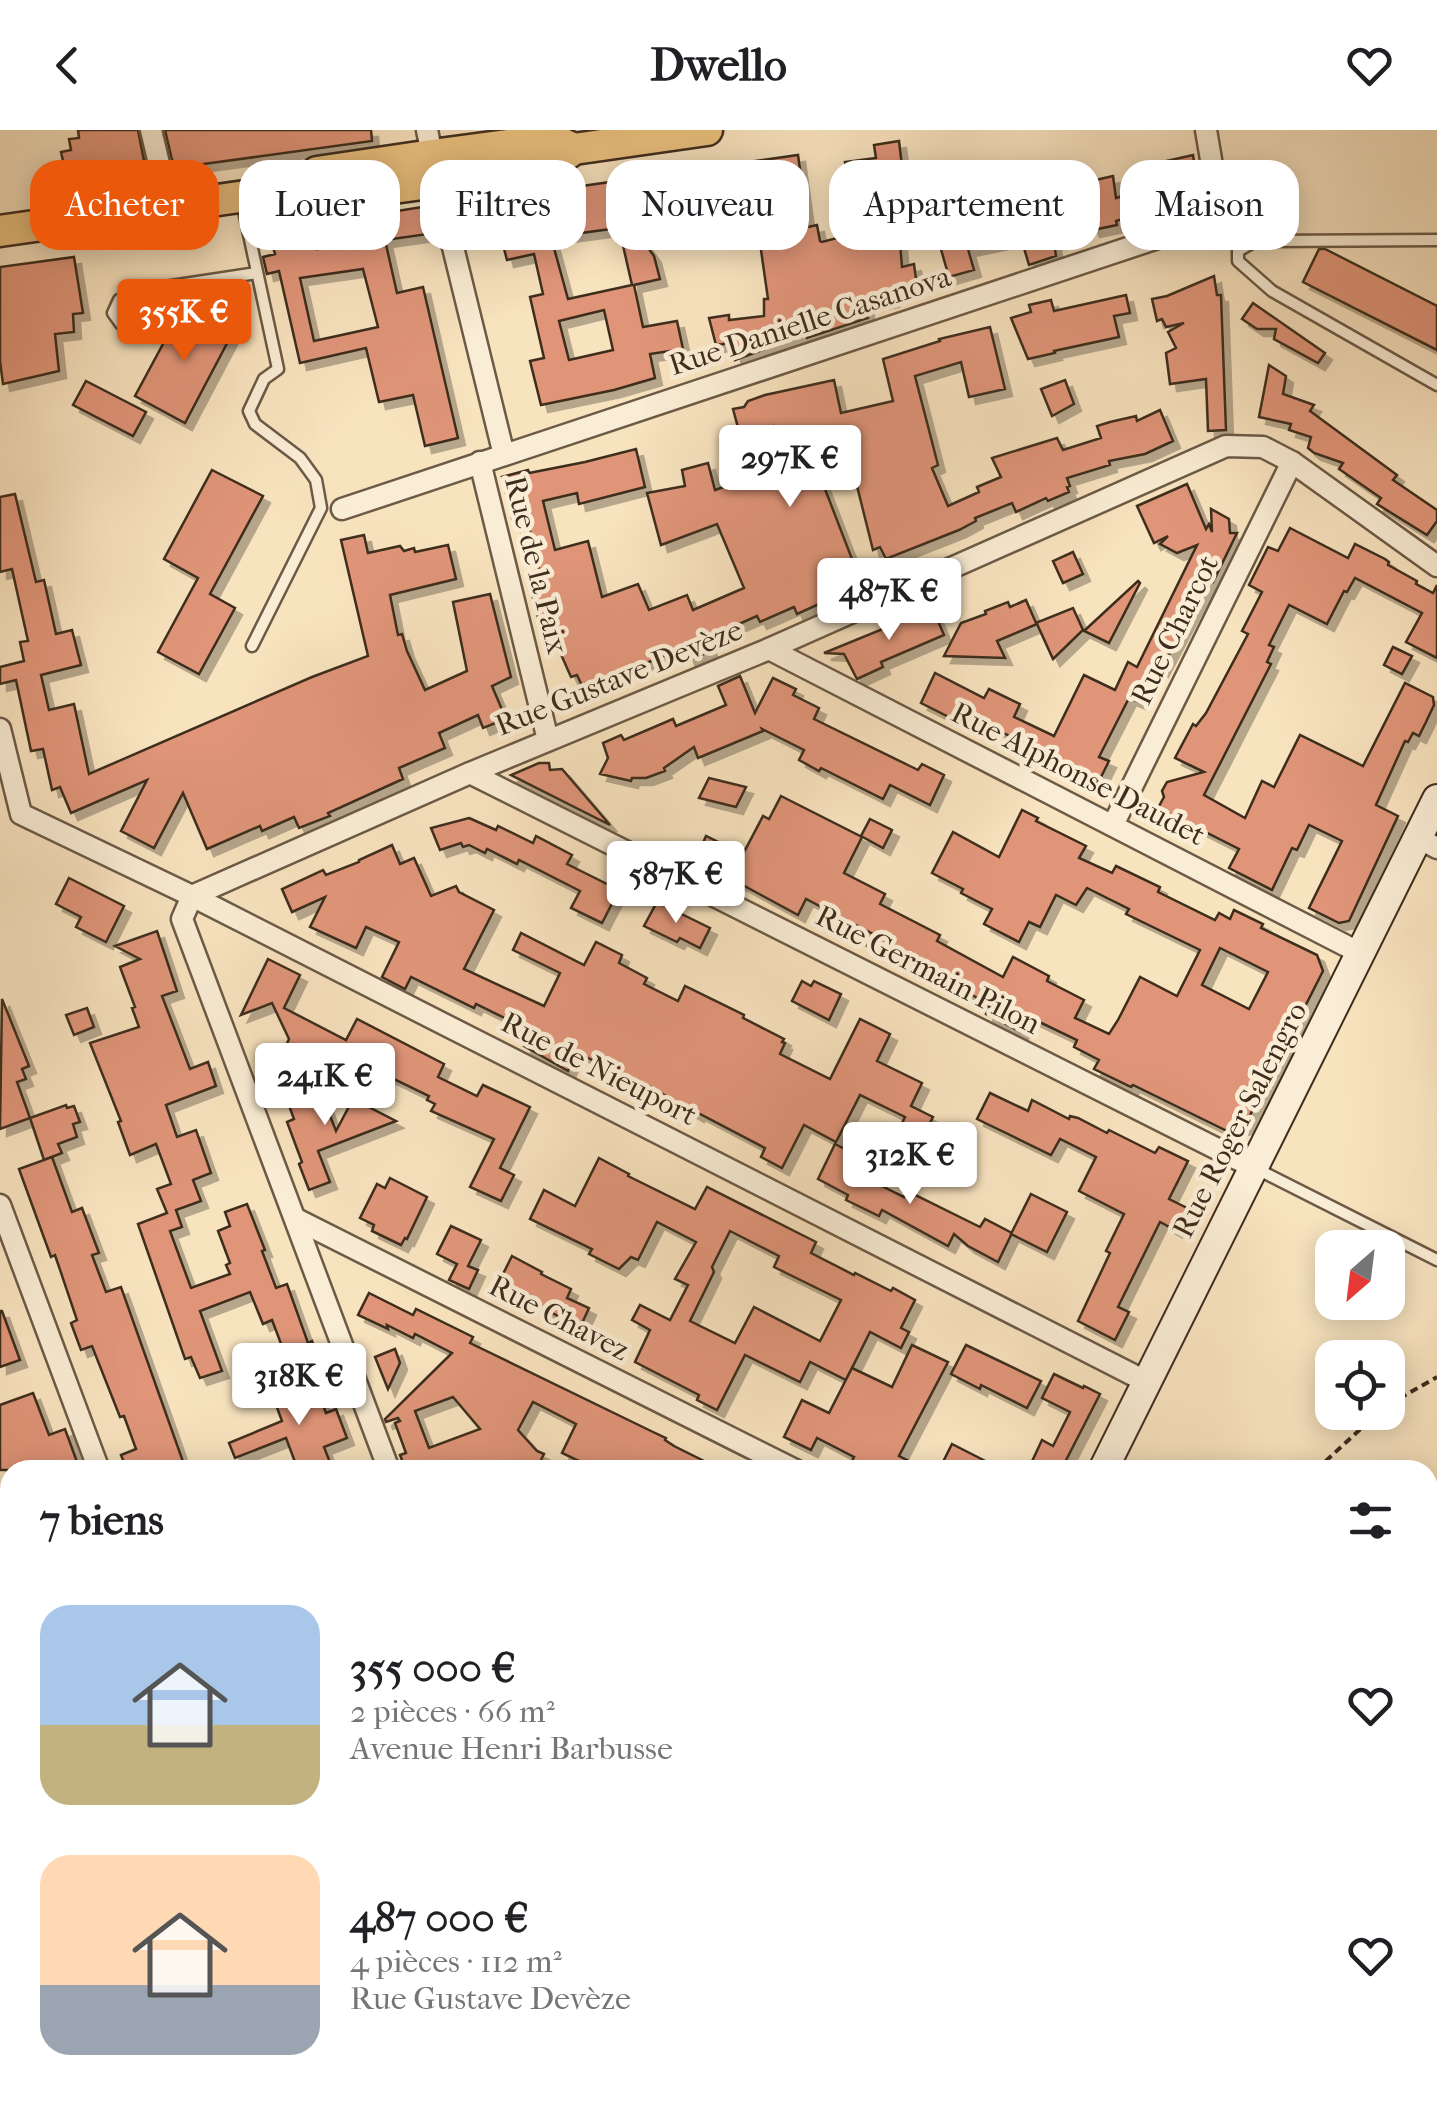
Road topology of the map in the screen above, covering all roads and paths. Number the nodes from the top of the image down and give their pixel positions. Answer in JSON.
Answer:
{"nodes":[{"id":1,"x":151,"y":130,"type":"edge"},
{"id":2,"x":707,"y":130,"type":"edge"},
{"id":3,"x":1206,"y":130,"type":"edge"},
{"id":4,"x":432,"y":155,"type":"edge"},
{"id":5,"x":158,"y":160,"type":"edge"},
{"id":6,"x":400,"y":167,"type":"edge"},
{"id":7,"x":30,"y":227,"type":"edge"},
{"id":8,"x":0,"y":232,"type":"edge"},
{"id":9,"x":1437,"y":240,"type":"edge"},
{"id":10,"x":252,"y":250,"type":"edge"},
{"id":11,"x":257,"y":273,"type":"junction"},
{"id":12,"x":132,"y":300,"type":"dead end"},
{"id":13,"x":1437,"y":385,"type":"edge"},
{"id":14,"x":504,"y":454,"type":"junction"},
{"id":15,"x":480,"y":462,"type":"junction"},
{"id":16,"x":1292,"y":462,"type":"junction"},
{"id":17,"x":342,"y":509,"type":"dead end"},
{"id":18,"x":1437,"y":566,"type":"edge"},
{"id":19,"x":252,"y":646,"type":"dead end"},
{"id":20,"x":769,"y":649,"type":"junction"},
{"id":21,"x":0,"y":729,"type":"edge"},
{"id":22,"x":548,"y":740,"type":"junction"},
{"id":23,"x":470,"y":772,"type":"junction"},
{"id":24,"x":1437,"y":800,"type":"edge"},
{"id":25,"x":1113,"y":825,"type":"junction"},
{"id":26,"x":1427,"y":843,"type":"edge"},
{"id":27,"x":192,"y":896,"type":"junction"},
{"id":28,"x":1360,"y":953,"type":"junction"},
{"id":29,"x":1253,"y":1167,"type":"junction"},
{"id":30,"x":0,"y":1205,"type":"edge"},
{"id":31,"x":296,"y":1219,"type":"junction"},
{"id":32,"x":1437,"y":1260,"type":"edge"},
{"id":33,"x":1437,"y":1377,"type":"edge"},
{"id":34,"x":1147,"y":1382,"type":"junction"},
{"id":35,"x":1405,"y":1395,"type":"edge"},
{"id":36,"x":1359,"y":1430,"type":"edge"},
{"id":37,"x":95,"y":1460,"type":"edge"},
{"id":38,"x":385,"y":1460,"type":"edge"},
{"id":39,"x":772,"y":1460,"type":"edge"},
{"id":40,"x":1108,"y":1460,"type":"edge"},
{"id":41,"x":1327,"y":1460,"type":"edge"}],
"edges":[{"from":1,"to":5,"type":"street"},
{"from":2,"to":4,"type":"main road"},
{"from":3,"to":14,"type":"street","name":"Rue Danielle Casanova"},
{"from":4,"to":6,"type":"main road"},
{"from":4,"to":14,"type":"street","name":"Rue de la Paix"},
{"from":7,"to":8,"type":"main road"},
{"from":9,"to":13,"type":"lane"},
{"from":10,"to":11,"type":"lane"},
{"from":11,"to":12,"type":"lane"},
{"from":11,"to":19,"type":"lane"},
{"from":14,"to":15,"type":"street","name":"Rue Danielle Casanova"},
{"from":15,"to":17,"type":"street","name":"Rue Danielle Casanova"},
{"from":15,"to":22,"type":"street","name":"Rue de la Paix"},
{"from":16,"to":18,"type":"street","name":"Rue Gustave Devèze"},
{"from":16,"to":20,"type":"street","name":"Rue Gustave Devèze"},
{"from":16,"to":25,"type":"street","name":"Rue Charcot"},
{"from":20,"to":22,"type":"street","name":"Rue Gustave Devèze"},
{"from":20,"to":25,"type":"street","name":"Rue Alphonse Daudet"},
{"from":21,"to":27,"type":"street","name":"Rue de Nieuport"},
{"from":22,"to":23,"type":"street","name":"Rue Gustave Devèze"},
{"from":23,"to":27,"type":"street","name":"Rue Gustave Devèze"},
{"from":23,"to":29,"type":"street","name":"Rue Germain Pilon"},
{"from":24,"to":26,"type":"main road","name":"Rue Roger Salengro"},
{"from":25,"to":28,"type":"street","name":"Rue Alphonse Daudet"},
{"from":26,"to":28,"type":"main road","name":"Rue Roger Salengro"},
{"from":27,"to":31,"type":"street"},
{"from":27,"to":34,"type":"street","name":"Rue de Nieuport"},
{"from":28,"to":29,"type":"main road","name":"Rue Roger Salengro"},
{"from":29,"to":32,"type":"lane"},
{"from":29,"to":34,"type":"main road","name":"Rue Roger Salengro"},
{"from":30,"to":37,"type":"street"},
{"from":31,"to":38,"type":"street"},
{"from":31,"to":39,"type":"street","name":"Rue Chavez"},
{"from":33,"to":35,"type":"path"},
{"from":34,"to":40,"type":"main road","name":"Rue Roger Salengro"},
{"from":36,"to":41,"type":"path"}]}
